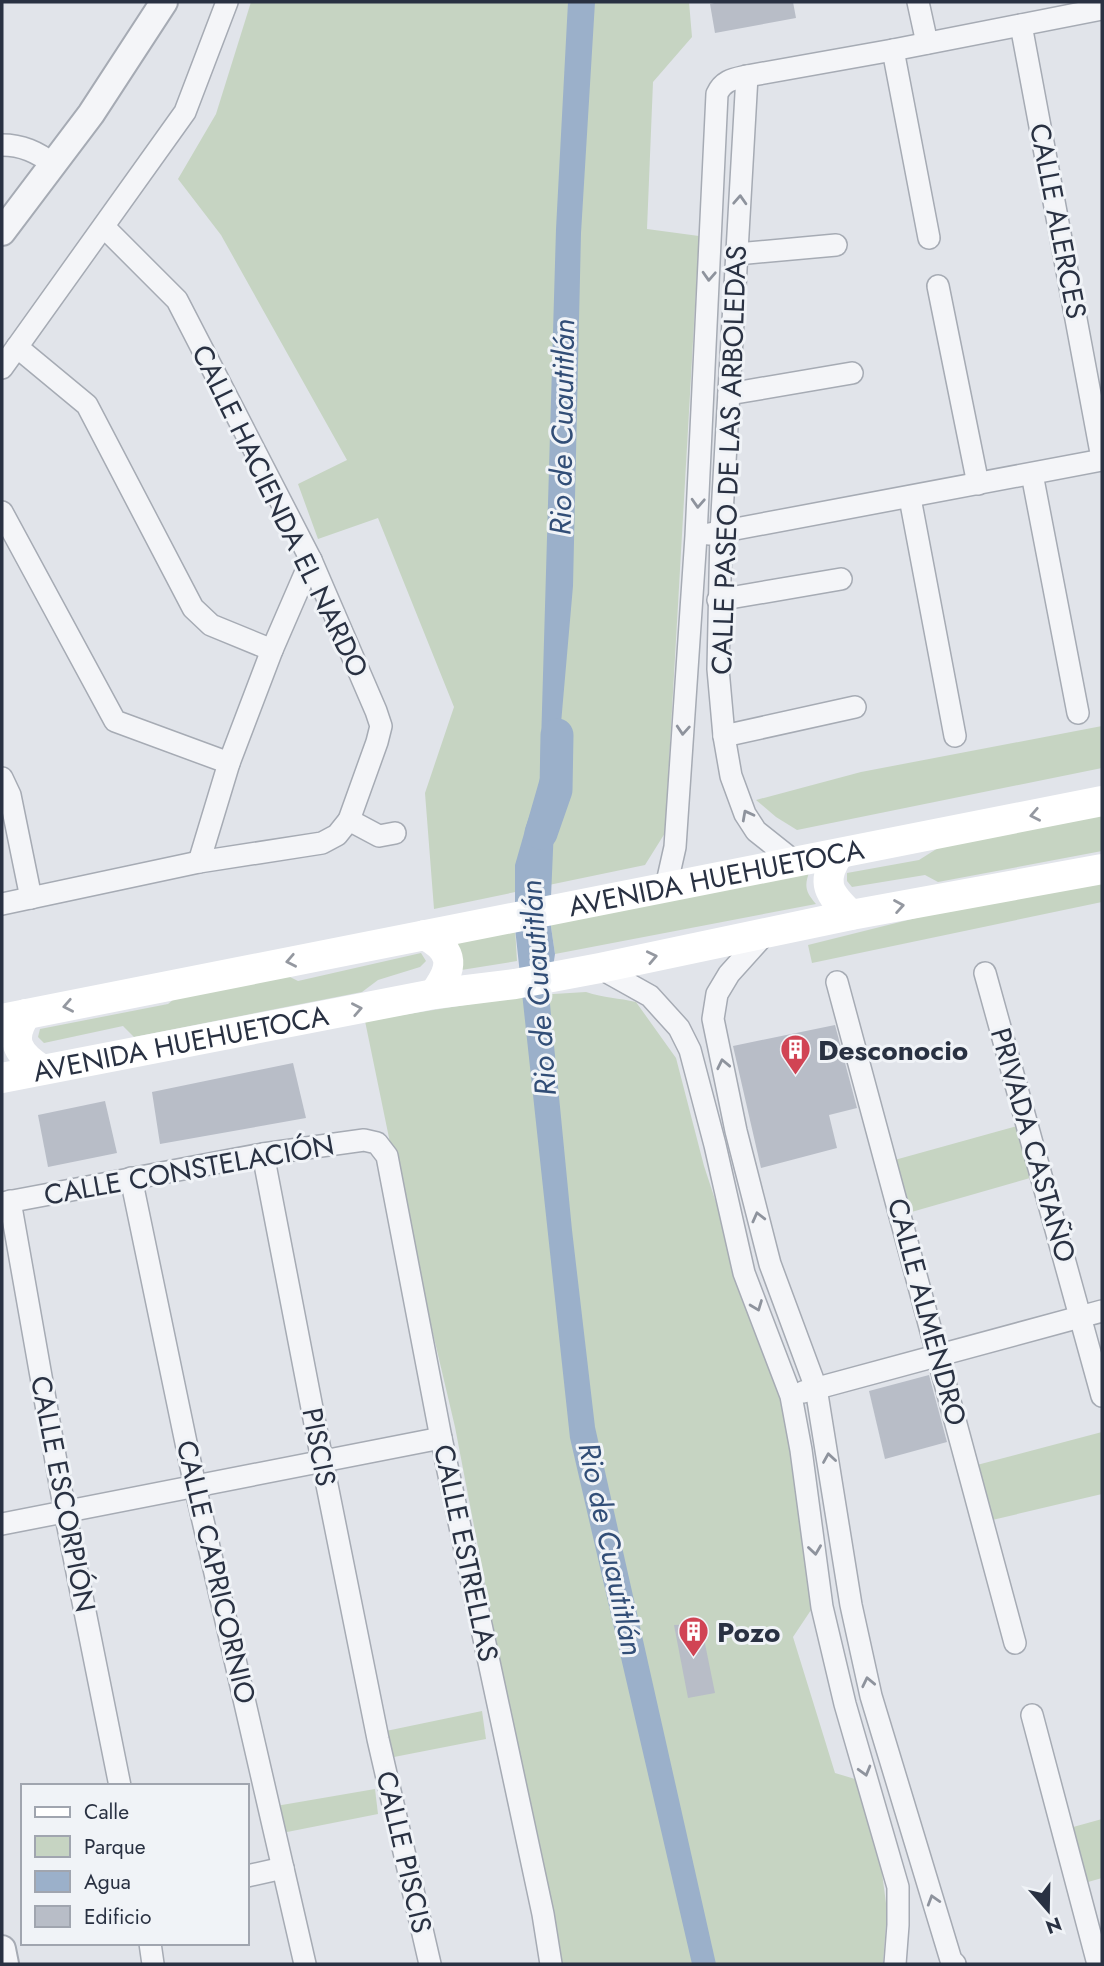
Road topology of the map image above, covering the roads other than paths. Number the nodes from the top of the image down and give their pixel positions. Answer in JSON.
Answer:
{"nodes":[{"id":1,"x":164,"y":2,"type":"edge"},
{"id":2,"x":227,"y":2,"type":"edge"},
{"id":3,"x":918,"y":2,"type":"edge"},
{"id":4,"x":1102,"y":9,"type":"edge"},
{"id":5,"x":1051,"y":10,"type":"edge"},
{"id":6,"x":1021,"y":25,"type":"junction"},
{"id":7,"x":927,"y":43,"type":"junction"},
{"id":8,"x":893,"y":50,"type":"junction"},
{"id":9,"x":747,"y":76,"type":"junction"},
{"id":10,"x":2,"y":145,"type":"edge"},
{"id":11,"x":53,"y":164,"type":"junction"},
{"id":12,"x":104,"y":227,"type":"junction"},
{"id":13,"x":2,"y":232,"type":"edge"},
{"id":14,"x":929,"y":238,"type":"dead end"},
{"id":15,"x":836,"y":245,"type":"dead end"},
{"id":16,"x":737,"y":254,"type":"junction"},
{"id":17,"x":938,"y":286,"type":"dead end"},
{"id":18,"x":17,"y":347,"type":"junction"},
{"id":19,"x":2,"y":368,"type":"edge"},
{"id":20,"x":852,"y":373,"type":"dead end"},
{"id":21,"x":729,"y":394,"type":"junction"},
{"id":22,"x":1102,"y":459,"type":"edge"},
{"id":23,"x":1032,"y":474,"type":"junction"},
{"id":24,"x":978,"y":484,"type":"junction"},
{"id":25,"x":909,"y":498,"type":"junction"},
{"id":26,"x":2,"y":512,"type":"edge"},
{"id":27,"x":721,"y":532,"type":"junction"},
{"id":28,"x":696,"y":536,"type":"junction"},
{"id":29,"x":311,"y":560,"type":"junction"},
{"id":30,"x":841,"y":579,"type":"dead end"},
{"id":31,"x":719,"y":600,"type":"junction"},
{"id":32,"x":272,"y":650,"type":"junction"},
{"id":33,"x":855,"y":707,"type":"dead end"},
{"id":34,"x":1078,"y":713,"type":"dead end"},
{"id":35,"x":724,"y":736,"type":"junction"},
{"id":36,"x":955,"y":736,"type":"dead end"},
{"id":37,"x":229,"y":763,"type":"junction"},
{"id":38,"x":2,"y":778,"type":"edge"},
{"id":39,"x":1102,"y":801,"type":"edge"},
{"id":40,"x":349,"y":820,"type":"junction"},
{"id":41,"x":395,"y":833,"type":"dead end"},
{"id":42,"x":838,"y":855,"type":"junction"},
{"id":43,"x":199,"y":862,"type":"junction"},
{"id":44,"x":795,"y":862,"type":"junction"},
{"id":45,"x":1102,"y":869,"type":"edge"},
{"id":46,"x":666,"y":887,"type":"junction"},
{"id":47,"x":31,"y":898,"type":"junction"},
{"id":48,"x":2,"y":904,"type":"edge"},
{"id":49,"x":851,"y":915,"type":"junction"},
{"id":50,"x":765,"y":934,"type":"junction"},
{"id":51,"x":425,"y":935,"type":"junction"},
{"id":52,"x":600,"y":968,"type":"junction"},
{"id":53,"x":985,"y":973,"type":"dead end"},
{"id":54,"x":837,"y":982,"type":"dead end"},
{"id":55,"x":434,"y":994,"type":"junction"},
{"id":56,"x":14,"y":1017,"type":"edge"},
{"id":57,"x":41,"y":1069,"type":"junction"},
{"id":58,"x":2,"y":1078,"type":"edge"},
{"id":59,"x":377,"y":1143,"type":"joint"},
{"id":60,"x":263,"y":1154,"type":"junction"},
{"id":61,"x":131,"y":1178,"type":"junction"},
{"id":62,"x":6,"y":1202,"type":"edge"},
{"id":63,"x":770,"y":1264,"type":"junction"},
{"id":64,"x":744,"y":1273,"type":"junction"},
{"id":65,"x":1102,"y":1311,"type":"edge"},
{"id":66,"x":1080,"y":1316,"type":"junction"},
{"id":67,"x":939,"y":1354,"type":"junction"},
{"id":68,"x":816,"y":1388,"type":"junction"},
{"id":69,"x":791,"y":1396,"type":"junction"},
{"id":70,"x":1102,"y":1396,"type":"edge"},
{"id":71,"x":441,"y":1438,"type":"junction"},
{"id":72,"x":321,"y":1460,"type":"junction"},
{"id":73,"x":195,"y":1486,"type":"junction"},
{"id":74,"x":65,"y":1512,"type":"junction"},
{"id":75,"x":2,"y":1524,"type":"edge"},
{"id":76,"x":1015,"y":1643,"type":"dead end"},
{"id":77,"x":1032,"y":1715,"type":"dead end"},
{"id":78,"x":378,"y":1739,"type":"joint"},
{"id":79,"x":120,"y":1784,"type":"edge"},
{"id":80,"x":283,"y":1868,"type":"junction"},
{"id":81,"x":248,"y":1876,"type":"edge"},
{"id":82,"x":150,"y":1945,"type":"edge"},
{"id":83,"x":2,"y":1949,"type":"edge"},
{"id":84,"x":948,"y":1963,"type":"edge"},
{"id":85,"x":5,"y":1964,"type":"edge"},
{"id":86,"x":153,"y":1964,"type":"edge"},
{"id":87,"x":305,"y":1964,"type":"edge"},
{"id":88,"x":430,"y":1964,"type":"edge"},
{"id":89,"x":551,"y":1964,"type":"edge"},
{"id":90,"x":895,"y":1964,"type":"edge"},
{"id":91,"x":1098,"y":1964,"type":"edge"}],
"edges":[{"from":1,"to":11,"type":"street"},
{"from":2,"to":12,"type":"street"},
{"from":3,"to":7,"type":"street"},
{"from":4,"to":5,"type":"street"},
{"from":5,"to":6,"type":"street"},
{"from":6,"to":7,"type":"street"},
{"from":6,"to":22,"type":"street","name":"CALLE ALERCES"},
{"from":7,"to":8,"type":"street"},
{"from":8,"to":9,"type":"street"},
{"from":8,"to":14,"type":"street"},
{"from":16,"to":9,"type":"street","name":"CALLE PASEO DE LAS ARBOLEDAS","one_way":true},
{"from":9,"to":28,"type":"street","name":"CALLE PASEO DE LAS ARBOLEDAS","one_way":true},
{"from":10,"to":11,"type":"street"},
{"from":11,"to":13,"type":"street"},
{"from":12,"to":18,"type":"street"},
{"from":12,"to":29,"type":"street","name":"CALLE HACIENDA EL NARDO"},
{"from":15,"to":16,"type":"street"},
{"from":16,"to":21,"type":"street","name":"CALLE PASEO DE LAS ARBOLEDAS"},
{"from":17,"to":24,"type":"street"},
{"from":18,"to":19,"type":"street"},
{"from":18,"to":32,"type":"street"},
{"from":20,"to":21,"type":"street"},
{"from":21,"to":27,"type":"street","name":"CALLE PASEO DE LAS ARBOLEDAS"},
{"from":22,"to":23,"type":"street"},
{"from":23,"to":24,"type":"street"},
{"from":23,"to":34,"type":"street"},
{"from":24,"to":25,"type":"street"},
{"from":25,"to":27,"type":"street"},
{"from":25,"to":36,"type":"street"},
{"from":26,"to":37,"type":"street"},
{"from":27,"to":28,"type":"street"},
{"from":27,"to":31,"type":"street","name":"CALLE PASEO DE LAS ARBOLEDAS"},
{"from":28,"to":46,"type":"street","name":"CALLE PASEO DE LAS ARBOLEDAS","one_way":true},
{"from":29,"to":32,"type":"street"},
{"from":29,"to":40,"type":"street","name":"CALLE HACIENDA EL NARDO"},
{"from":30,"to":31,"type":"street"},
{"from":31,"to":35,"type":"street","name":"CALLE PASEO DE LAS ARBOLEDAS"},
{"from":32,"to":37,"type":"street"},
{"from":33,"to":35,"type":"street"},
{"from":44,"to":35,"type":"street","name":"CALLE PASEO DE LAS ARBOLEDAS","one_way":true},
{"from":37,"to":43,"type":"street"},
{"from":38,"to":47,"type":"street"},
{"from":39,"to":42,"type":"main road","name":"AVENIDA HUEHUETOCA","one_way":true},
{"from":40,"to":41,"type":"street"},
{"from":40,"to":43,"type":"street"},
{"from":42,"to":44,"type":"main road","name":"AVENIDA HUEHUETOCA"},
{"from":42,"to":49,"type":"main road"},
{"from":43,"to":47,"type":"street"},
{"from":44,"to":46,"type":"main road","name":"AVENIDA HUEHUETOCA"},
{"from":49,"to":45,"type":"main road","name":"AVENIDA HUEHUETOCA","one_way":true},
{"from":46,"to":51,"type":"main road","name":"AVENIDA HUEHUETOCA"},
{"from":47,"to":48,"type":"street"},
{"from":49,"to":50,"type":"main road","name":"AVENIDA HUEHUETOCA"},
{"from":52,"to":50,"type":"main road","name":"AVENIDA HUEHUETOCA","one_way":true},
{"from":63,"to":50,"type":"street","one_way":true},
{"from":51,"to":55,"type":"main road"},
{"from":51,"to":56,"type":"main road","name":"AVENIDA HUEHUETOCA","one_way":true},
{"from":52,"to":55,"type":"main road","name":"AVENIDA HUEHUETOCA"},
{"from":52,"to":64,"type":"street"},
{"from":53,"to":66,"type":"street","name":"PRIVADA CASTAÑO"},
{"from":54,"to":67,"type":"street","name":"CALLE ALMENDRO"},
{"from":57,"to":55,"type":"main road","name":"AVENIDA HUEHUETOCA","one_way":true},
{"from":56,"to":57,"type":"main road"},
{"from":57,"to":58,"type":"main road","name":"AVENIDA HUEHUETOCA"},
{"from":59,"to":60,"type":"street","name":"CALLE CONSTELACIÓN"},
{"from":59,"to":71,"type":"street","name":"CALLE ESTRELLAS"},
{"from":60,"to":61,"type":"street","name":"CALLE CONSTELACIÓN"},
{"from":60,"to":72,"type":"street","name":"PISCIS"},
{"from":61,"to":62,"type":"street","name":"CALLE CONSTELACIÓN"},
{"from":61,"to":73,"type":"street","name":"CALLE CAPRICORNIO"},
{"from":62,"to":74,"type":"street","name":"CALLE ESCORPIÓN"},
{"from":63,"to":64,"type":"street"},
{"from":63,"to":68,"type":"street"},
{"from":64,"to":69,"type":"street","one_way":true},
{"from":65,"to":66,"type":"street"},
{"from":66,"to":67,"type":"street"},
{"from":66,"to":70,"type":"street","name":"PRIVADA CASTAÑO"},
{"from":67,"to":68,"type":"street"},
{"from":67,"to":76,"type":"street","name":"CALLE ALMENDRO"},
{"from":68,"to":69,"type":"street"},
{"from":84,"to":68,"type":"street","one_way":true},
{"from":69,"to":90,"type":"street","one_way":true},
{"from":71,"to":72,"type":"street"},
{"from":71,"to":89,"type":"street","name":"CALLE ESTRELLAS"},
{"from":72,"to":73,"type":"street"},
{"from":72,"to":78,"type":"street","name":"PISCIS"},
{"from":73,"to":74,"type":"street"},
{"from":73,"to":80,"type":"street","name":"CALLE CAPRICORNIO"},
{"from":74,"to":75,"type":"street"},
{"from":74,"to":79,"type":"street","name":"CALLE ESCORPIÓN"},
{"from":77,"to":91,"type":"street"},
{"from":78,"to":88,"type":"street","name":"CALLE PISCIS"},
{"from":80,"to":81,"type":"street"},
{"from":80,"to":87,"type":"street","name":"CALLE CAPRICORNIO"},
{"from":82,"to":86,"type":"street"},
{"from":83,"to":85,"type":"street"}]}
